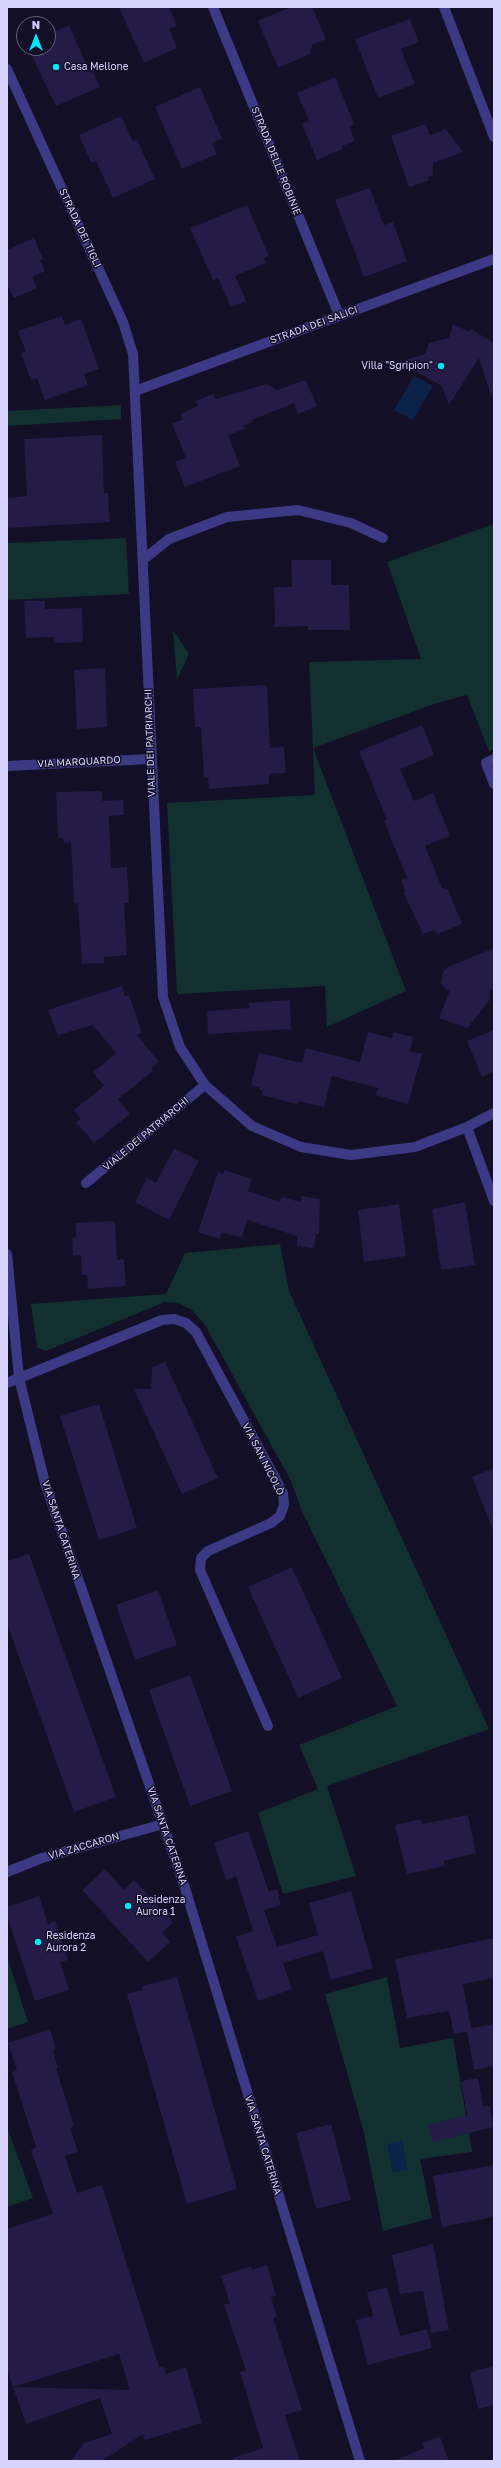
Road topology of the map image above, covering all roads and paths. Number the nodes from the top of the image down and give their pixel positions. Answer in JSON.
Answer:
{"nodes":[{"id":1,"x":213,"y":7,"type":"edge"},
{"id":2,"x":444,"y":7,"type":"edge"},
{"id":3,"x":7,"y":69,"type":"edge"},
{"id":4,"x":494,"y":138,"type":"edge"},
{"id":5,"x":494,"y":259,"type":"edge"},
{"id":6,"x":340,"y":315,"type":"junction"},
{"id":7,"x":135,"y":391,"type":"junction"},
{"id":8,"x":383,"y":538,"type":"dead end"},
{"id":9,"x":144,"y":559,"type":"junction"},
{"id":10,"x":150,"y":758,"type":"junction"},
{"id":11,"x":494,"y":759,"type":"edge"},
{"id":12,"x":7,"y":766,"type":"edge"},
{"id":13,"x":494,"y":784,"type":"edge"},
{"id":14,"x":205,"y":1085,"type":"junction"},
{"id":15,"x":494,"y":1113,"type":"edge"},
{"id":16,"x":467,"y":1127,"type":"junction"},
{"id":17,"x":86,"y":1183,"type":"dead end"},
{"id":18,"x":494,"y":1201,"type":"edge"},
{"id":19,"x":7,"y":1254,"type":"edge"},
{"id":20,"x":19,"y":1378,"type":"junction"},
{"id":21,"x":7,"y":1383,"type":"edge"},
{"id":22,"x":268,"y":1726,"type":"dead end"},
{"id":23,"x":163,"y":1824,"type":"junction"},
{"id":24,"x":7,"y":1872,"type":"edge"},
{"id":25,"x":360,"y":2461,"type":"edge"}],
"edges":[{"from":1,"to":6,"type":"street","name":"STRADA DELLE ROBINIE"},
{"from":2,"to":4,"type":"street"},
{"from":3,"to":7,"type":"street","name":"STRADA DEI TIGLI"},
{"from":5,"to":6,"type":"street","name":"STRADA DEI SALICI"},
{"from":6,"to":7,"type":"street","name":"STRADA DEI SALICI"},
{"from":7,"to":9,"type":"street","name":"VIALE DEI PATRIARCHI"},
{"from":8,"to":9,"type":"street"},
{"from":9,"to":10,"type":"street","name":"VIALE DEI PATRIARCHI"},
{"from":10,"to":12,"type":"street","name":"VIA MARQUARDO"},
{"from":10,"to":14,"type":"street","name":"VIALE DEI PATRIARCHI"},
{"from":11,"to":13,"type":"street"},
{"from":14,"to":16,"type":"street","name":"VIALE DEI PATRIARCHI"},
{"from":14,"to":17,"type":"street","name":"VIALE DEI PATRIARCHI"},
{"from":15,"to":16,"type":"street","name":"VIALE DEI PATRIARCHI"},
{"from":16,"to":18,"type":"street"},
{"from":19,"to":20,"type":"street","name":"VIA SANTA CATERINA"},
{"from":20,"to":21,"type":"street"},
{"from":20,"to":22,"type":"street","name":"VIA SAN NICOLÒ"},
{"from":20,"to":23,"type":"street","name":"VIA SANTA CATERINA"},
{"from":23,"to":24,"type":"street","name":"VIA ZACCARON"},
{"from":23,"to":25,"type":"street","name":"VIA SANTA CATERINA"}]}
